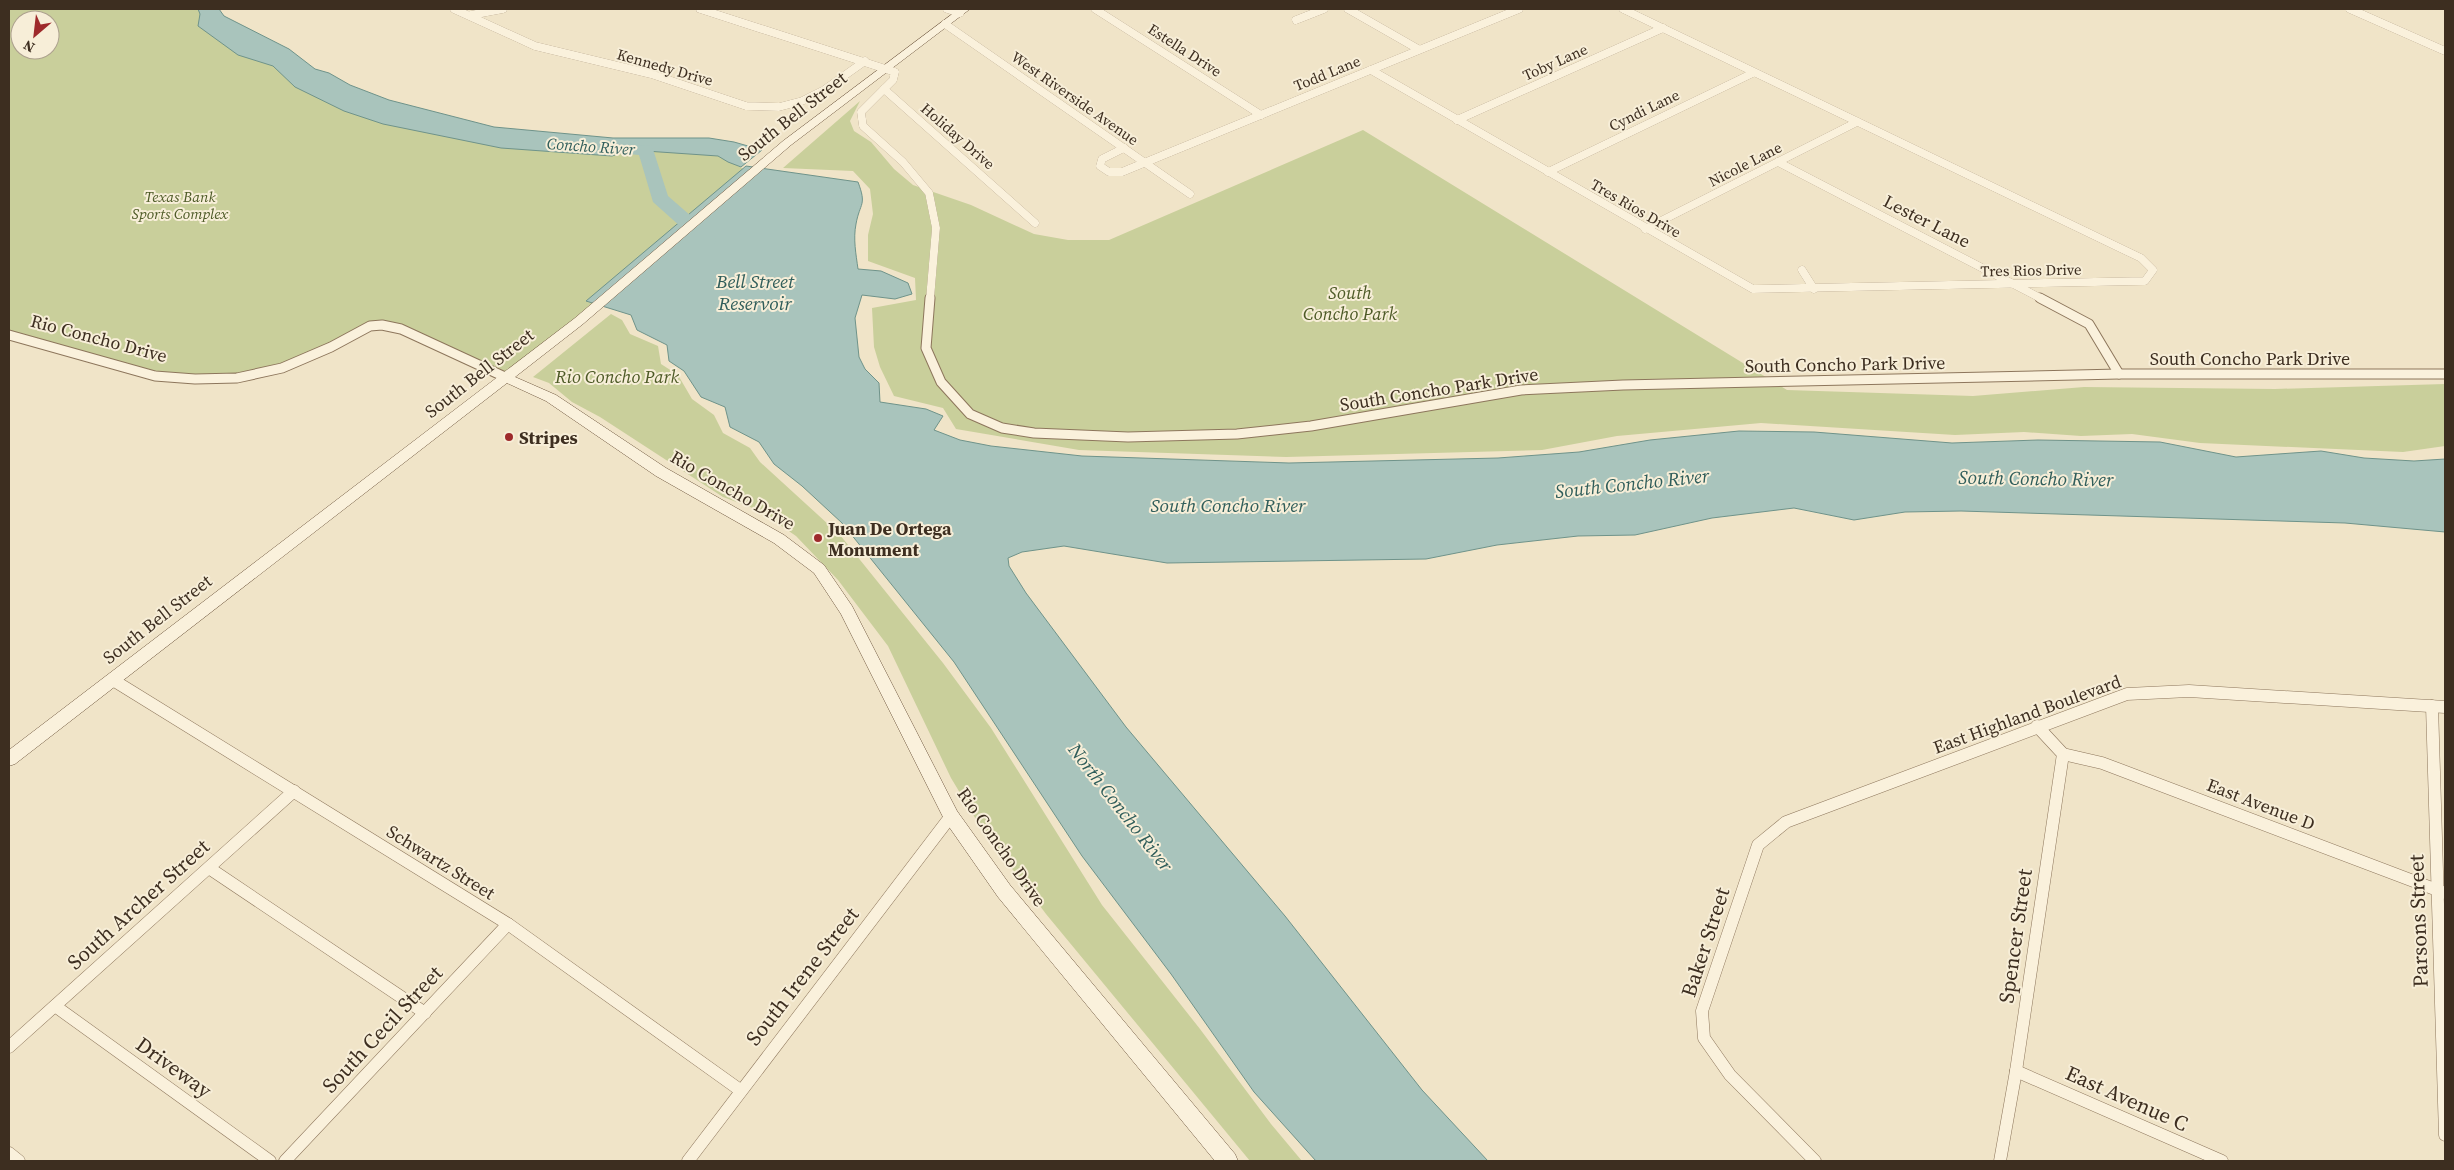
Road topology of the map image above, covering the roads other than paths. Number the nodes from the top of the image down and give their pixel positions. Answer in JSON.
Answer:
{"nodes":[{"id":1,"x":454,"y":9,"type":"edge"},
{"id":2,"x":503,"y":9,"type":"edge"},
{"id":3,"x":700,"y":9,"type":"edge"},
{"id":4,"x":947,"y":9,"type":"edge"},
{"id":5,"x":1095,"y":9,"type":"edge"},
{"id":6,"x":1324,"y":9,"type":"edge"},
{"id":7,"x":1348,"y":9,"type":"edge"},
{"id":8,"x":1520,"y":9,"type":"edge"},
{"id":9,"x":1623,"y":9,"type":"edge"},
{"id":10,"x":2350,"y":9,"type":"edge"},
{"id":11,"x":1506,"y":10,"type":"edge"},
{"id":12,"x":963,"y":11,"type":"edge"},
{"id":13,"x":472,"y":15,"type":"junction"},
{"id":14,"x":1296,"y":20,"type":"dead end"},
{"id":15,"x":945,"y":24,"type":"junction"},
{"id":16,"x":1663,"y":28,"type":"junction"},
{"id":17,"x":1418,"y":50,"type":"junction"},
{"id":18,"x":2445,"y":51,"type":"edge"},
{"id":19,"x":865,"y":61,"type":"junction"},
{"id":20,"x":887,"y":68,"type":"junction"},
{"id":21,"x":1370,"y":70,"type":"junction"},
{"id":22,"x":1753,"y":73,"type":"junction"},
{"id":23,"x":884,"y":89,"type":"junction"},
{"id":24,"x":1261,"y":115,"type":"junction"},
{"id":25,"x":1457,"y":120,"type":"junction"},
{"id":26,"x":1857,"y":122,"type":"junction"},
{"id":27,"x":1124,"y":148,"type":"junction"},
{"id":28,"x":1778,"y":162,"type":"junction"},
{"id":29,"x":1146,"y":163,"type":"junction"},
{"id":30,"x":1548,"y":172,"type":"junction"},
{"id":31,"x":1190,"y":194,"type":"dead end"},
{"id":32,"x":1035,"y":223,"type":"dead end"},
{"id":33,"x":1645,"y":229,"type":"junction"},
{"id":34,"x":1802,"y":270,"type":"dead end"},
{"id":35,"x":2015,"y":284,"type":"junction"},
{"id":36,"x":1814,"y":288,"type":"junction"},
{"id":37,"x":9,"y":335,"type":"edge"},
{"id":38,"x":2119,"y":374,"type":"junction"},
{"id":39,"x":2445,"y":374,"type":"edge"},
{"id":40,"x":505,"y":377,"type":"junction"},
{"id":41,"x":112,"y":679,"type":"junction"},
{"id":42,"x":2432,"y":706,"type":"junction"},
{"id":43,"x":2445,"y":707,"type":"edge"},
{"id":44,"x":2037,"y":726,"type":"junction"},
{"id":45,"x":2062,"y":754,"type":"junction"},
{"id":46,"x":9,"y":758,"type":"edge"},
{"id":47,"x":294,"y":791,"type":"junction"},
{"id":48,"x":950,"y":816,"type":"junction"},
{"id":49,"x":1758,"y":845,"type":"joint"},
{"id":50,"x":209,"y":868,"type":"junction"},
{"id":51,"x":2441,"y":891,"type":"edge"},
{"id":52,"x":508,"y":924,"type":"junction"},
{"id":53,"x":55,"y":1006,"type":"junction"},
{"id":54,"x":425,"y":1013,"type":"junction"},
{"id":55,"x":9,"y":1047,"type":"edge"},
{"id":56,"x":2016,"y":1071,"type":"junction"},
{"id":57,"x":740,"y":1090,"type":"junction"},
{"id":58,"x":2445,"y":1135,"type":"edge"},
{"id":59,"x":9,"y":1153,"type":"edge"},
{"id":60,"x":19,"y":1161,"type":"edge"},
{"id":61,"x":270,"y":1161,"type":"edge"},
{"id":62,"x":285,"y":1161,"type":"edge"},
{"id":63,"x":688,"y":1161,"type":"edge"},
{"id":64,"x":1228,"y":1161,"type":"edge"},
{"id":65,"x":1815,"y":1161,"type":"edge"},
{"id":66,"x":2000,"y":1161,"type":"edge"},
{"id":67,"x":2222,"y":1161,"type":"edge"}],
"edges":[{"from":1,"to":13,"type":"street","name":"Kennedy Drive"},
{"from":2,"to":13,"type":"street"},
{"from":3,"to":19,"type":"street"},
{"from":4,"to":12,"type":"street"},
{"from":5,"to":24,"type":"street","name":"Estella Drive"},
{"from":6,"to":14,"type":"street"},
{"from":7,"to":17,"type":"street"},
{"from":8,"to":11,"type":"street","name":"Todd Lane"},
{"from":9,"to":16,"type":"street","name":"Tres Rios Drive"},
{"from":10,"to":18,"type":"street"},
{"from":11,"to":17,"type":"street","name":"Todd Lane"},
{"from":12,"to":15,"type":"main road","name":"South Bell Street"},
{"from":13,"to":19,"type":"street","name":"Kennedy Drive"},
{"from":15,"to":20,"type":"main road","name":"South Bell Street"},
{"from":15,"to":27,"type":"street","name":"West Riverside Avenue"},
{"from":16,"to":22,"type":"street","name":"Tres Rios Drive"},
{"from":16,"to":25,"type":"street","name":"Toby Lane"},
{"from":17,"to":21,"type":"street","name":"Todd Lane"},
{"from":19,"to":20,"type":"street"},
{"from":20,"to":23,"type":"street"},
{"from":20,"to":40,"type":"main road","name":"South Bell Street"},
{"from":21,"to":24,"type":"street","name":"Todd Lane"},
{"from":21,"to":25,"type":"street","name":"Tres Rios Drive"},
{"from":22,"to":26,"type":"street","name":"Tres Rios Drive"},
{"from":22,"to":30,"type":"street","name":"Cyndi Lane"},
{"from":23,"to":32,"type":"street","name":"Holiday Drive"},
{"from":23,"to":38,"type":"street","name":"South Concho Park Drive"},
{"from":24,"to":29,"type":"street","name":"Todd Lane"},
{"from":25,"to":30,"type":"street","name":"Tres Rios Drive"},
{"from":26,"to":28,"type":"street","name":"Nicole Lane"},
{"from":26,"to":35,"type":"street","name":"Tres Rios Drive"},
{"from":27,"to":29,"type":"street","name":"West Riverside Avenue"},
{"from":27,"to":29,"type":"street","name":"Todd Lane"},
{"from":28,"to":33,"type":"street","name":"Nicole Lane"},
{"from":28,"to":35,"type":"street","name":"Lester Lane"},
{"from":29,"to":31,"type":"street","name":"West Riverside Avenue"},
{"from":30,"to":33,"type":"street","name":"Tres Rios Drive"},
{"from":33,"to":36,"type":"street","name":"Tres Rios Drive"},
{"from":34,"to":36,"type":"street"},
{"from":35,"to":36,"type":"street","name":"Tres Rios Drive"},
{"from":35,"to":38,"type":"street","name":"Lester Lane"},
{"from":37,"to":40,"type":"street","name":"Rio Concho Drive"},
{"from":38,"to":39,"type":"street","name":"South Concho Park Drive"},
{"from":40,"to":41,"type":"main road","name":"South Bell Street"},
{"from":40,"to":48,"type":"main road","name":"Rio Concho Drive"},
{"from":41,"to":46,"type":"main road","name":"South Bell Street"},
{"from":41,"to":47,"type":"street","name":"Schwartz Street"},
{"from":42,"to":43,"type":"street","name":"East Highland Boulevard"},
{"from":42,"to":44,"type":"street","name":"East Highland Boulevard"},
{"from":42,"to":51,"type":"street","name":"Parsons Street"},
{"from":44,"to":45,"type":"street"},
{"from":44,"to":49,"type":"street","name":"East Highland Boulevard"},
{"from":45,"to":51,"type":"street","name":"East Avenue D"},
{"from":45,"to":56,"type":"street","name":"Spencer Street"},
{"from":47,"to":50,"type":"street","name":"South Archer Street"},
{"from":47,"to":52,"type":"street","name":"Schwartz Street"},
{"from":48,"to":57,"type":"street","name":"South Irene Street"},
{"from":48,"to":64,"type":"main road","name":"Rio Concho Drive"},
{"from":49,"to":65,"type":"street","name":"Baker Street"},
{"from":50,"to":53,"type":"street","name":"South Archer Street"},
{"from":50,"to":54,"type":"street"},
{"from":51,"to":58,"type":"street","name":"Parsons Street"},
{"from":52,"to":54,"type":"street","name":"South Cecil Street"},
{"from":52,"to":57,"type":"street","name":"Schwartz Street"},
{"from":53,"to":55,"type":"street","name":"South Archer Street"},
{"from":53,"to":61,"type":"street","name":"Driveway"},
{"from":54,"to":62,"type":"street","name":"South Cecil Street"},
{"from":56,"to":66,"type":"street","name":"Spencer Street"},
{"from":56,"to":67,"type":"street","name":"East Avenue C"},
{"from":57,"to":63,"type":"street","name":"South Irene Street"},
{"from":59,"to":60,"type":"street"}]}
